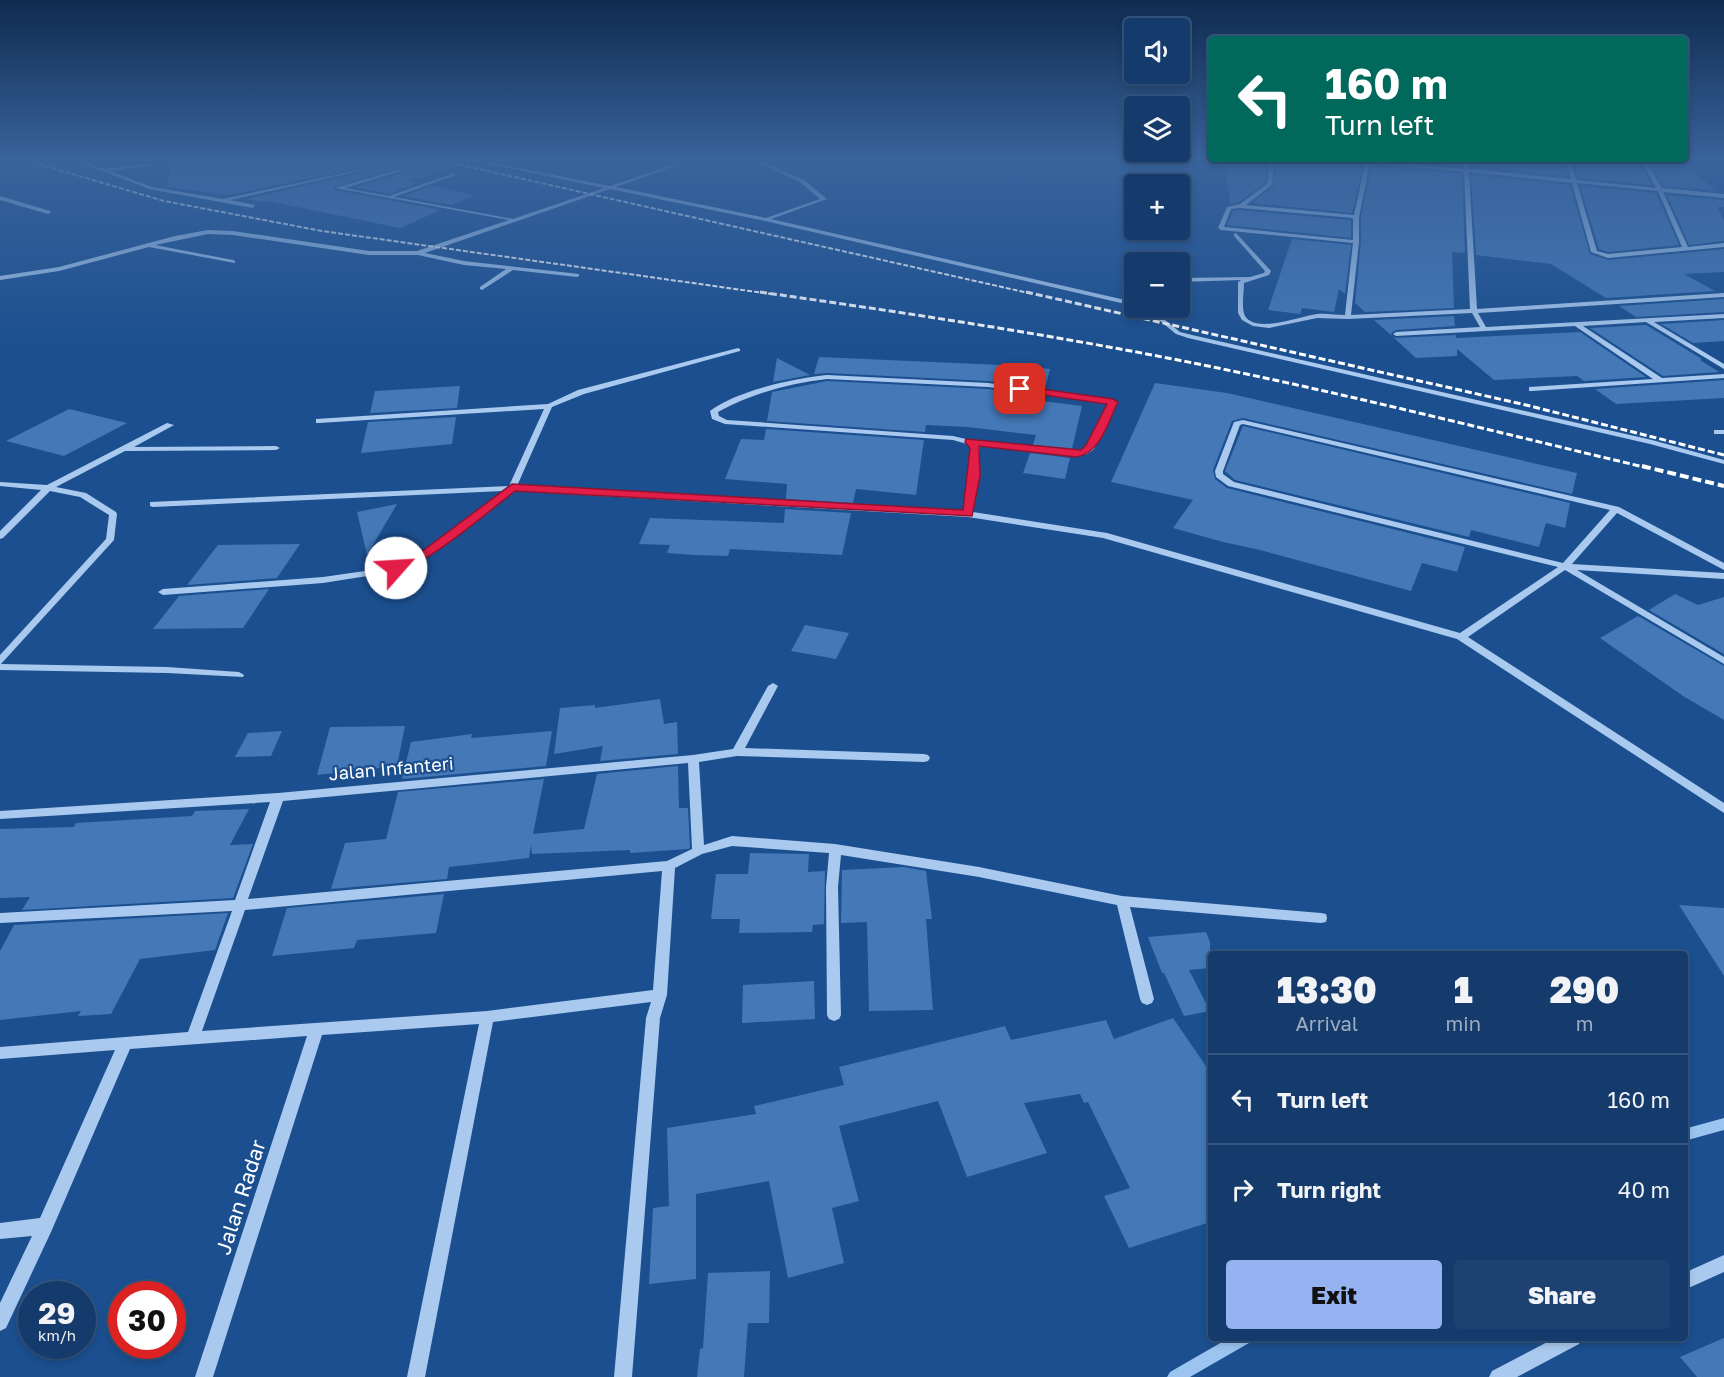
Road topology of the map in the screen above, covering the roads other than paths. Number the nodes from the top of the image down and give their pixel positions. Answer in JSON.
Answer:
{"nodes":[{"id":1,"x":499,"y":224,"type":"edge"},
{"id":2,"x":788,"y":224,"type":"edge"},
{"id":3,"x":1222,"y":224,"type":"edge"},
{"id":4,"x":1356,"y":224,"type":"edge"},
{"id":5,"x":1470,"y":224,"type":"edge"},
{"id":6,"x":1585,"y":224,"type":"edge"},
{"id":7,"x":1675,"y":224,"type":"edge"},
{"id":8,"x":1236,"y":235,"type":"dead end"},
{"id":9,"x":1356,"y":242,"type":"junction"},
{"id":10,"x":1724,"y":245,"type":"edge"},
{"id":11,"x":147,"y":246,"type":"junction"},
{"id":12,"x":1686,"y":249,"type":"junction"},
{"id":13,"x":418,"y":253,"type":"junction"},
{"id":14,"x":233,"y":262,"type":"dead end"},
{"id":15,"x":513,"y":268,"type":"junction"},
{"id":16,"x":577,"y":275,"type":"dead end"},
{"id":17,"x":0,"y":278,"type":"edge"},
{"id":18,"x":1248,"y":278,"type":"junction"},
{"id":19,"x":1190,"y":280,"type":"edge"},
{"id":20,"x":482,"y":288,"type":"dead end"},
{"id":21,"x":1724,"y":295,"type":"edge"},
{"id":22,"x":1124,"y":302,"type":"edge"},
{"id":23,"x":1474,"y":311,"type":"junction"},
{"id":24,"x":1724,"y":316,"type":"edge"},
{"id":25,"x":1348,"y":317,"type":"junction"},
{"id":26,"x":1159,"y":318,"type":"edge"},
{"id":27,"x":1648,"y":321,"type":"junction"},
{"id":28,"x":1578,"y":325,"type":"junction"},
{"id":29,"x":1484,"y":329,"type":"junction"},
{"id":30,"x":1396,"y":334,"type":"dead end"},
{"id":31,"x":738,"y":350,"type":"dead end"},
{"id":32,"x":1724,"y":368,"type":"edge"},
{"id":33,"x":1724,"y":376,"type":"edge"},
{"id":34,"x":1661,"y":380,"type":"junction"},
{"id":35,"x":1532,"y":389,"type":"dead end"},
{"id":36,"x":549,"y":406,"type":"junction"},
{"id":37,"x":319,"y":421,"type":"dead end"},
{"id":38,"x":170,"y":424,"type":"dead end"},
{"id":39,"x":970,"y":442,"type":"junction"},
{"id":40,"x":276,"y":448,"type":"dead end"},
{"id":41,"x":122,"y":449,"type":"junction"},
{"id":42,"x":1724,"y":462,"type":"edge"},
{"id":43,"x":0,"y":484,"type":"edge"},
{"id":44,"x":48,"y":488,"type":"junction"},
{"id":45,"x":512,"y":488,"type":"junction"},
{"id":46,"x":153,"y":504,"type":"dead end"},
{"id":47,"x":1616,"y":509,"type":"junction"},
{"id":48,"x":968,"y":514,"type":"junction"},
{"id":49,"x":0,"y":536,"type":"edge"},
{"id":50,"x":1565,"y":566,"type":"junction"},
{"id":51,"x":1724,"y":567,"type":"edge"},
{"id":52,"x":1724,"y":576,"type":"edge"},
{"id":53,"x":163,"y":592,"type":"dead end"},
{"id":54,"x":1461,"y":637,"type":"junction"},
{"id":55,"x":0,"y":661,"type":"edge"},
{"id":56,"x":1724,"y":661,"type":"edge"},
{"id":57,"x":0,"y":667,"type":"edge"},
{"id":58,"x":239,"y":675,"type":"dead end"},
{"id":59,"x":773,"y":686,"type":"dead end"},
{"id":60,"x":737,"y":752,"type":"junction"},
{"id":61,"x":924,"y":758,"type":"dead end"},
{"id":62,"x":693,"y":759,"type":"junction"},
{"id":63,"x":278,"y":797,"type":"junction"},
{"id":64,"x":1724,"y":809,"type":"edge"},
{"id":65,"x":0,"y":815,"type":"edge"},
{"id":66,"x":835,"y":849,"type":"junction"},
{"id":67,"x":698,"y":851,"type":"junction"},
{"id":68,"x":669,"y":866,"type":"junction"},
{"id":69,"x":1122,"y":901,"type":"junction"},
{"id":70,"x":240,"y":905,"type":"junction"},
{"id":71,"x":0,"y":918,"type":"edge"},
{"id":72,"x":1322,"y":918,"type":"dead end"},
{"id":73,"x":660,"y":995,"type":"junction"},
{"id":74,"x":1147,"y":999,"type":"dead end"},
{"id":75,"x":834,"y":1015,"type":"dead end"},
{"id":76,"x":487,"y":1017,"type":"junction"},
{"id":77,"x":316,"y":1031,"type":"junction"},
{"id":78,"x":193,"y":1038,"type":"junction"},
{"id":79,"x":126,"y":1042,"type":"junction"},
{"id":80,"x":0,"y":1053,"type":"edge"},
{"id":81,"x":45,"y":1226,"type":"junction"},
{"id":82,"x":0,"y":1231,"type":"edge"},
{"id":83,"x":1724,"y":1263,"type":"edge"},
{"id":84,"x":1688,"y":1280,"type":"edge"},
{"id":85,"x":0,"y":1322,"type":"edge"},
{"id":86,"x":1568,"y":1341,"type":"edge"},
{"id":87,"x":1508,"y":1374,"type":"edge"},
{"id":88,"x":204,"y":1377,"type":"edge"},
{"id":89,"x":416,"y":1377,"type":"edge"},
{"id":90,"x":623,"y":1377,"type":"edge"}],
"edges":[{"from":1,"to":13,"type":"street"},
{"from":2,"to":22,"type":"street"},
{"from":3,"to":9,"type":"street"},
{"from":4,"to":9,"type":"street"},
{"from":5,"to":23,"type":"street"},
{"from":6,"to":12,"type":"street"},
{"from":7,"to":12,"type":"street"},
{"from":8,"to":18,"type":"street"},
{"from":9,"to":25,"type":"street"},
{"from":10,"to":12,"type":"street"},
{"from":11,"to":13,"type":"street"},
{"from":11,"to":14,"type":"street"},
{"from":11,"to":17,"type":"street"},
{"from":13,"to":15,"type":"street"},
{"from":15,"to":16,"type":"street"},
{"from":15,"to":20,"type":"street"},
{"from":18,"to":19,"type":"street"},
{"from":18,"to":25,"type":"street"},
{"from":21,"to":23,"type":"street"},
{"from":23,"to":25,"type":"street"},
{"from":23,"to":29,"type":"street"},
{"from":24,"to":27,"type":"street"},
{"from":26,"to":42,"type":"street"},
{"from":27,"to":28,"type":"street"},
{"from":27,"to":32,"type":"street"},
{"from":28,"to":29,"type":"street"},
{"from":28,"to":34,"type":"street"},
{"from":29,"to":30,"type":"street"},
{"from":31,"to":36,"type":"street"},
{"from":33,"to":34,"type":"street"},
{"from":34,"to":35,"type":"street"},
{"from":36,"to":37,"type":"street"},
{"from":36,"to":45,"type":"street"},
{"from":38,"to":41,"type":"street"},
{"from":39,"to":39,"type":"street"},
{"from":39,"to":48,"type":"street"},
{"from":40,"to":41,"type":"street"},
{"from":41,"to":44,"type":"street"},
{"from":43,"to":44,"type":"street"},
{"from":44,"to":49,"type":"street"},
{"from":44,"to":55,"type":"street"},
{"from":45,"to":46,"type":"street"},
{"from":45,"to":48,"type":"street"},
{"from":45,"to":53,"type":"street"},
{"from":47,"to":50,"type":"street"},
{"from":47,"to":50,"type":"street"},
{"from":47,"to":51,"type":"street"},
{"from":48,"to":54,"type":"street"},
{"from":50,"to":52,"type":"street"},
{"from":50,"to":54,"type":"street"},
{"from":50,"to":56,"type":"street"},
{"from":54,"to":64,"type":"street"},
{"from":57,"to":58,"type":"street"},
{"from":59,"to":60,"type":"street"},
{"from":60,"to":61,"type":"street","name":"Jalan Infanteri"},
{"from":60,"to":62,"type":"street","name":"Jalan Infanteri"},
{"from":62,"to":63,"type":"street","name":"Jalan Infanteri"},
{"from":62,"to":67,"type":"street"},
{"from":63,"to":65,"type":"street","name":"Jalan Infanteri"},
{"from":63,"to":70,"type":"street"},
{"from":66,"to":67,"type":"street"},
{"from":66,"to":69,"type":"street"},
{"from":66,"to":75,"type":"street"},
{"from":67,"to":68,"type":"street"},
{"from":68,"to":70,"type":"street"},
{"from":68,"to":73,"type":"street"},
{"from":69,"to":72,"type":"street"},
{"from":69,"to":74,"type":"street"},
{"from":70,"to":71,"type":"street"},
{"from":70,"to":78,"type":"street"},
{"from":73,"to":76,"type":"street"},
{"from":73,"to":90,"type":"street"},
{"from":76,"to":77,"type":"street"},
{"from":76,"to":89,"type":"street"},
{"from":77,"to":78,"type":"street"},
{"from":77,"to":88,"type":"street","name":"Jalan Radar"},
{"from":78,"to":79,"type":"street"},
{"from":79,"to":80,"type":"street"},
{"from":79,"to":81,"type":"street"},
{"from":81,"to":82,"type":"street"},
{"from":81,"to":85,"type":"street"},
{"from":83,"to":84,"type":"street"},
{"from":86,"to":87,"type":"street"}]}
